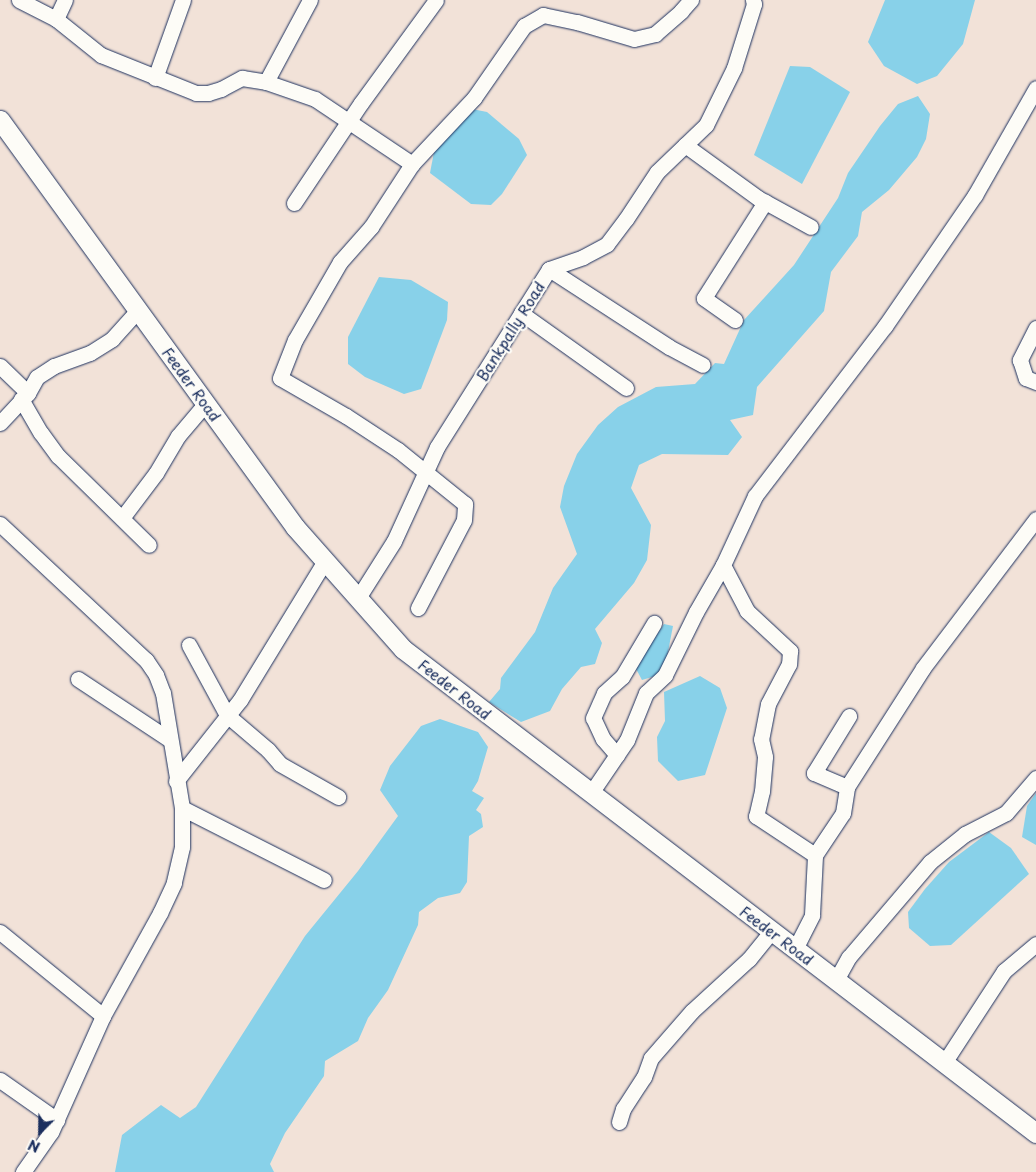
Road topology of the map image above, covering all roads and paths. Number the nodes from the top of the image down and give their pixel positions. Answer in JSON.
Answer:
{"nodes":[{"id":1,"x":19,"y":0,"type":"edge"},
{"id":2,"x":65,"y":0,"type":"edge"},
{"id":3,"x":183,"y":0,"type":"edge"},
{"id":4,"x":310,"y":0,"type":"edge"},
{"id":5,"x":436,"y":0,"type":"edge"},
{"id":6,"x":690,"y":0,"type":"edge"},
{"id":7,"x":753,"y":0,"type":"edge"},
{"id":8,"x":56,"y":19,"type":"junction"},
{"id":9,"x":156,"y":78,"type":"junction"},
{"id":10,"x":266,"y":82,"type":"junction"},
{"id":11,"x":1036,"y":88,"type":"edge"},
{"id":12,"x":0,"y":120,"type":"edge"},
{"id":13,"x":349,"y":122,"type":"junction"},
{"id":14,"x":685,"y":145,"type":"junction"},
{"id":15,"x":412,"y":164,"type":"junction"},
{"id":16,"x":765,"y":202,"type":"junction"},
{"id":17,"x":294,"y":203,"type":"dead end"},
{"id":18,"x":811,"y":226,"type":"dead end"},
{"id":19,"x":549,"y":269,"type":"junction"},
{"id":20,"x":138,"y":310,"type":"junction"},
{"id":21,"x":520,"y":313,"type":"junction"},
{"id":22,"x":735,"y":320,"type":"dead end"},
{"id":23,"x":1036,"y":328,"type":"edge"},
{"id":24,"x":702,"y":365,"type":"dead end"},
{"id":25,"x":0,"y":366,"type":"edge"},
{"id":26,"x":1036,"y":382,"type":"edge"},
{"id":27,"x":626,"y":388,"type":"dead end"},
{"id":28,"x":25,"y":396,"type":"junction"},
{"id":29,"x":206,"y":404,"type":"junction"},
{"id":30,"x":0,"y":423,"type":"edge"},
{"id":31,"x":425,"y":472,"type":"junction"},
{"id":32,"x":122,"y":518,"type":"junction"},
{"id":33,"x":1036,"y":519,"type":"edge"},
{"id":34,"x":0,"y":524,"type":"edge"},
{"id":35,"x":149,"y":546,"type":"dead end"},
{"id":36,"x":325,"y":562,"type":"junction"},
{"id":37,"x":723,"y":565,"type":"junction"},
{"id":38,"x":358,"y":598,"type":"junction"},
{"id":39,"x":418,"y":608,"type":"dead end"},
{"id":40,"x":654,"y":623,"type":"dead end"},
{"id":41,"x":189,"y":645,"type":"dead end"},
{"id":42,"x":78,"y":679,"type":"dead end"},
{"id":43,"x":228,"y":715,"type":"junction"},
{"id":44,"x":849,"y":716,"type":"dead end"},
{"id":45,"x":170,"y":740,"type":"junction"},
{"id":46,"x":617,"y":755,"type":"junction"},
{"id":47,"x":1036,"y":778,"type":"edge"},
{"id":48,"x":176,"y":781,"type":"junction"},
{"id":49,"x":847,"y":788,"type":"junction"},
{"id":50,"x":591,"y":793,"type":"junction"},
{"id":51,"x":338,"y":797,"type":"dead end"},
{"id":52,"x":182,"y":808,"type":"junction"},
{"id":53,"x":815,"y":855,"type":"junction"},
{"id":54,"x":324,"y":880,"type":"dead end"},
{"id":55,"x":772,"y":931,"type":"junction"},
{"id":56,"x":0,"y":932,"type":"edge"},
{"id":57,"x":1036,"y":944,"type":"edge"},
{"id":58,"x":795,"y":949,"type":"junction"},
{"id":59,"x":836,"y":980,"type":"junction"},
{"id":60,"x":102,"y":1016,"type":"junction"},
{"id":61,"x":944,"y":1063,"type":"junction"},
{"id":62,"x":0,"y":1080,"type":"edge"},
{"id":63,"x":56,"y":1120,"type":"junction"},
{"id":64,"x":619,"y":1122,"type":"dead end"},
{"id":65,"x":1036,"y":1133,"type":"edge"},
{"id":66,"x":23,"y":1172,"type":"edge"}],
"edges":[{"from":1,"to":8,"type":"street"},
{"from":2,"to":8,"type":"street"},
{"from":3,"to":9,"type":"street"},
{"from":4,"to":10,"type":"street"},
{"from":5,"to":13,"type":"street"},
{"from":6,"to":15,"type":"street"},
{"from":7,"to":14,"type":"street","name":"Bankpally Road"},
{"from":8,"to":9,"type":"street"},
{"from":9,"to":10,"type":"street"},
{"from":10,"to":13,"type":"street"},
{"from":11,"to":37,"type":"street"},
{"from":12,"to":20,"type":"street","name":"Feeder Road"},
{"from":13,"to":15,"type":"street"},
{"from":13,"to":17,"type":"street"},
{"from":14,"to":16,"type":"street"},
{"from":14,"to":19,"type":"street","name":"Bankpally Road"},
{"from":15,"to":31,"type":"street"},
{"from":16,"to":18,"type":"street"},
{"from":16,"to":22,"type":"street"},
{"from":19,"to":21,"type":"street","name":"Bankpally Road"},
{"from":19,"to":24,"type":"street"},
{"from":20,"to":28,"type":"street"},
{"from":20,"to":29,"type":"street","name":"Feeder Road"},
{"from":21,"to":27,"type":"street"},
{"from":21,"to":31,"type":"street","name":"Bankpally Road"},
{"from":23,"to":26,"type":"street"},
{"from":25,"to":28,"type":"street"},
{"from":28,"to":30,"type":"street"},
{"from":28,"to":32,"type":"street"},
{"from":29,"to":32,"type":"street"},
{"from":29,"to":36,"type":"street","name":"Feeder Road"},
{"from":31,"to":38,"type":"street","name":"Bankpally Road"},
{"from":31,"to":39,"type":"street"},
{"from":32,"to":35,"type":"street"},
{"from":33,"to":49,"type":"street"},
{"from":34,"to":45,"type":"street"},
{"from":36,"to":38,"type":"street","name":"Feeder Road"},
{"from":36,"to":43,"type":"street"},
{"from":37,"to":46,"type":"street"},
{"from":37,"to":53,"type":"street"},
{"from":38,"to":50,"type":"street","name":"Feeder Road"},
{"from":40,"to":46,"type":"street"},
{"from":41,"to":43,"type":"street"},
{"from":42,"to":45,"type":"street"},
{"from":43,"to":48,"type":"street"},
{"from":43,"to":51,"type":"street"},
{"from":44,"to":49,"type":"street"},
{"from":45,"to":48,"type":"street"},
{"from":46,"to":50,"type":"street"},
{"from":47,"to":59,"type":"street"},
{"from":48,"to":52,"type":"street"},
{"from":49,"to":53,"type":"street"},
{"from":50,"to":55,"type":"street","name":"Feeder Road"},
{"from":52,"to":54,"type":"street"},
{"from":52,"to":60,"type":"street"},
{"from":53,"to":58,"type":"street"},
{"from":55,"to":58,"type":"street","name":"Feeder Road"},
{"from":55,"to":64,"type":"street"},
{"from":56,"to":60,"type":"street"},
{"from":57,"to":61,"type":"street"},
{"from":58,"to":59,"type":"street","name":"Feeder Road"},
{"from":59,"to":61,"type":"street","name":"Feeder Road"},
{"from":60,"to":63,"type":"street"},
{"from":61,"to":65,"type":"street","name":"Feeder Road"},
{"from":62,"to":63,"type":"street"},
{"from":63,"to":66,"type":"street"}]}
